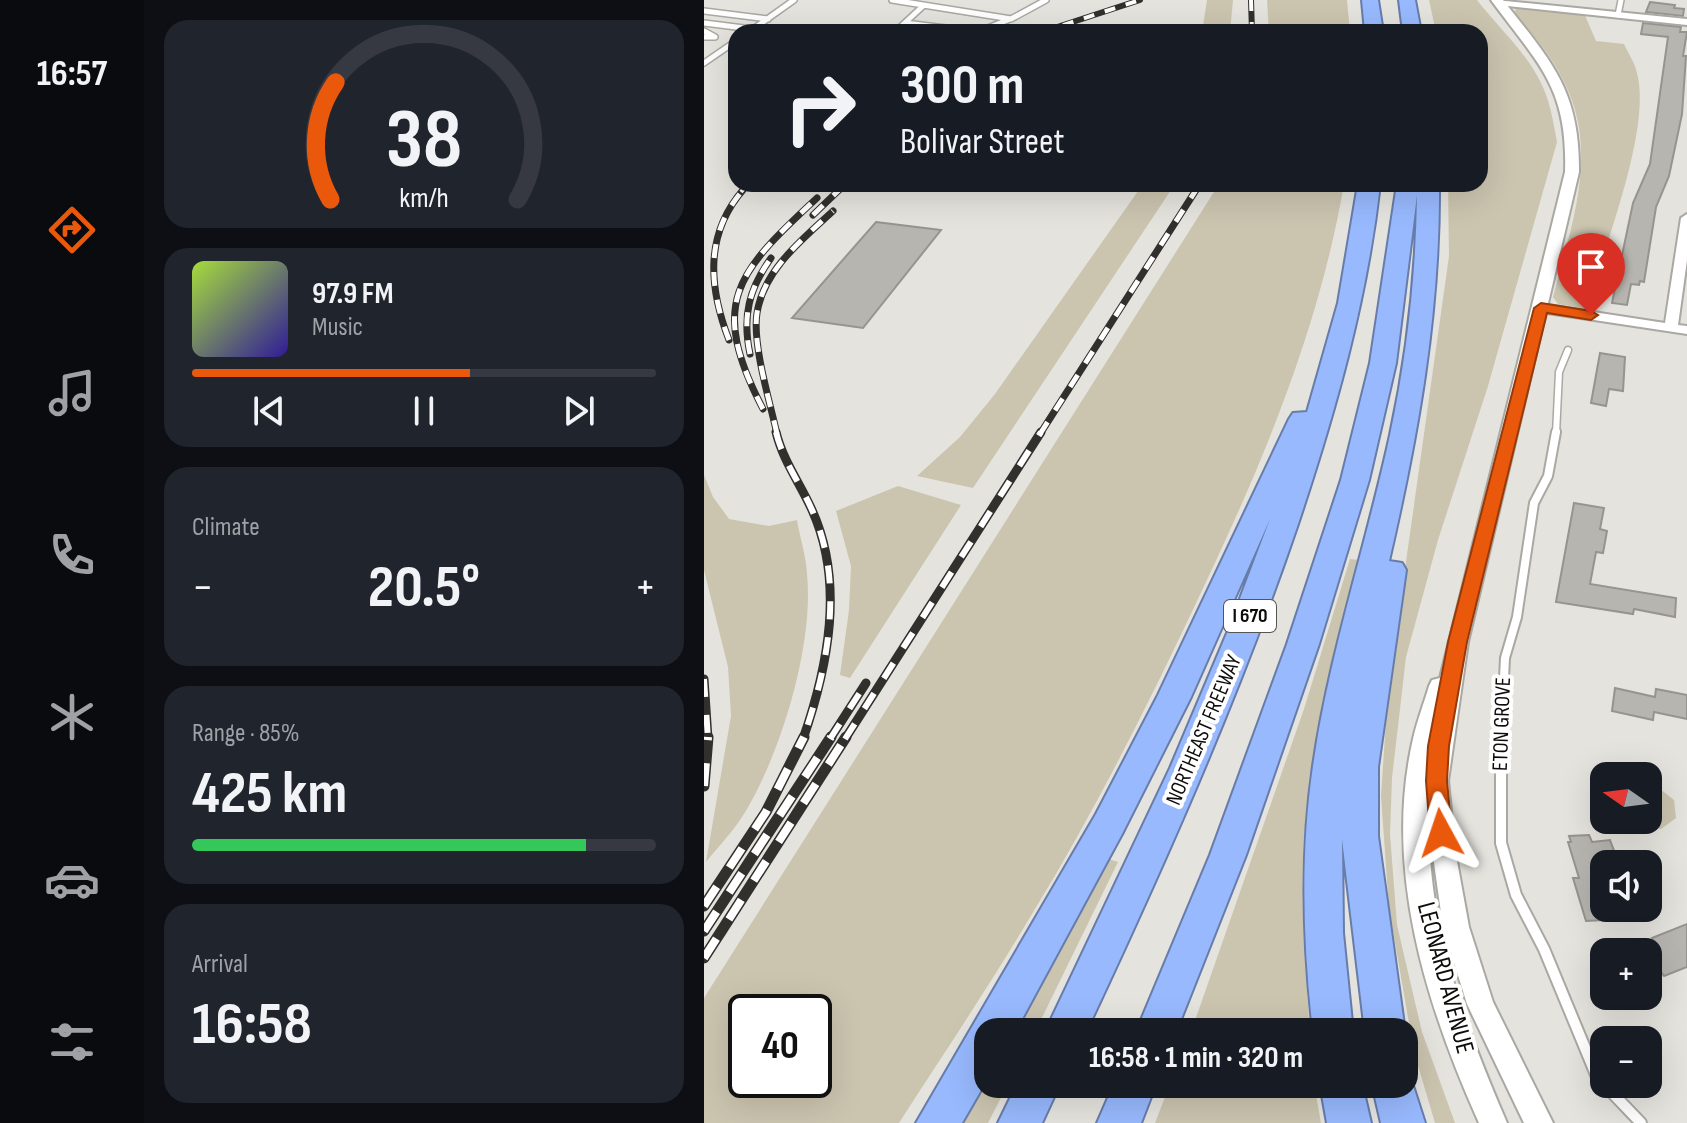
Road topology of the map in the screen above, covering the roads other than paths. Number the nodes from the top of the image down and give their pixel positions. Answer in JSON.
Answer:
{"nodes":[{"id":1,"x":794,"y":0,"type":"edge"},
{"id":2,"x":892,"y":0,"type":"edge"},
{"id":3,"x":950,"y":0,"type":"edge"},
{"id":4,"x":1046,"y":0,"type":"edge"},
{"id":5,"x":1370,"y":0,"type":"edge"},
{"id":6,"x":1407,"y":0,"type":"edge"},
{"id":7,"x":1621,"y":0,"type":"edge"},
{"id":8,"x":1497,"y":1,"type":"edge"},
{"id":9,"x":923,"y":6,"type":"junction"},
{"id":10,"x":941,"y":7,"type":"junction"},
{"id":11,"x":704,"y":11,"type":"edge"},
{"id":12,"x":1618,"y":15,"type":"junction"},
{"id":13,"x":768,"y":19,"type":"junction"},
{"id":14,"x":1011,"y":19,"type":"junction"},
{"id":15,"x":1687,"y":22,"type":"edge"},
{"id":16,"x":704,"y":23,"type":"edge"},
{"id":17,"x":905,"y":23,"type":"joint"},
{"id":18,"x":761,"y":24,"type":"edge"},
{"id":19,"x":913,"y":24,"type":"edge"},
{"id":20,"x":998,"y":24,"type":"edge"},
{"id":21,"x":1373,"y":24,"type":"edge"},
{"id":22,"x":1411,"y":24,"type":"edge"},
{"id":23,"x":728,"y":27,"type":"edge"},
{"id":24,"x":704,"y":34,"type":"edge"},
{"id":25,"x":728,"y":39,"type":"edge"},
{"id":26,"x":728,"y":46,"type":"edge"},
{"id":27,"x":704,"y":50,"type":"edge"},
{"id":28,"x":720,"y":52,"type":"junction"},
{"id":29,"x":704,"y":63,"type":"edge"},
{"id":30,"x":1368,"y":192,"type":"edge"},
{"id":31,"x":1407,"y":192,"type":"edge"},
{"id":32,"x":1428,"y":192,"type":"edge"},
{"id":33,"x":1687,"y":218,"type":"edge"},
{"id":34,"x":1541,"y":308,"type":"junction"},
{"id":35,"x":1344,"y":326,"type":"junction"},
{"id":36,"x":1671,"y":328,"type":"junction"},
{"id":37,"x":1687,"y":330,"type":"edge"},
{"id":38,"x":1568,"y":350,"type":"dead end"},
{"id":39,"x":1403,"y":434,"type":"junction"},
{"id":40,"x":1457,"y":642,"type":"junction"},
{"id":41,"x":1001,"y":1018,"type":"edge"},
{"id":42,"x":1072,"y":1018,"type":"edge"},
{"id":43,"x":1162,"y":1018,"type":"edge"},
{"id":44,"x":1331,"y":1018,"type":"edge"},
{"id":45,"x":1383,"y":1018,"type":"edge"},
{"id":46,"x":974,"y":1063,"type":"edge"},
{"id":47,"x":1032,"y":1098,"type":"edge"},
{"id":48,"x":1129,"y":1098,"type":"edge"},
{"id":49,"x":1344,"y":1098,"type":"edge"},
{"id":50,"x":1397,"y":1098,"type":"edge"},
{"id":51,"x":938,"y":1123,"type":"edge"},
{"id":52,"x":1020,"y":1123,"type":"edge"},
{"id":53,"x":1119,"y":1123,"type":"edge"},
{"id":54,"x":1349,"y":1123,"type":"edge"},
{"id":55,"x":1403,"y":1123,"type":"edge"},
{"id":56,"x":1493,"y":1123,"type":"edge"},
{"id":57,"x":1539,"y":1123,"type":"edge"},
{"id":58,"x":1641,"y":1123,"type":"edge"}],
"edges":[{"from":1,"to":13,"type":"lane"},
{"from":2,"to":9,"type":"lane"},
{"from":3,"to":10,"type":"lane"},
{"from":4,"to":14,"type":"lane"},
{"from":5,"to":21,"type":"highway"},
{"from":6,"to":22,"type":"highway"},
{"from":7,"to":12,"type":"lane"},
{"from":8,"to":12,"type":"street"},
{"from":8,"to":34,"type":"street","name":"LEONARD AVENUE"},
{"from":9,"to":10,"type":"lane"},
{"from":9,"to":17,"type":"lane"},
{"from":10,"to":14,"type":"lane"},
{"from":11,"to":13,"type":"lane"},
{"from":12,"to":15,"type":"street"},
{"from":13,"to":18,"type":"lane"},
{"from":14,"to":20,"type":"lane"},
{"from":16,"to":23,"type":"lane"},
{"from":17,"to":19,"type":"lane"},
{"from":24,"to":25,"type":"lane"},
{"from":26,"to":28,"type":"lane"},
{"from":27,"to":28,"type":"lane"},
{"from":28,"to":29,"type":"lane"},
{"from":30,"to":35,"type":"highway","name":"NORTHEAST FREEWAY","number":"I 670"},
{"from":31,"to":43,"type":"highway"},
{"from":32,"to":39,"type":"highway"},
{"from":33,"to":36,"type":"street"},
{"from":34,"to":36,"type":"street"},
{"from":34,"to":40,"type":"street","name":"LEONARD AVENUE"},
{"from":35,"to":41,"type":"highway"},
{"from":35,"to":42,"type":"highway","name":"NORTHEAST FREEWAY","number":"I 670"},
{"from":36,"to":37,"type":"street"},
{"from":38,"to":58,"type":"lane","name":"ETON GROVE"},
{"from":39,"to":44,"type":"highway"},
{"from":39,"to":45,"type":"highway"},
{"from":40,"to":56,"type":"street","name":"LEONARD AVENUE"},
{"from":40,"to":57,"type":"street","name":"LEONARD AVENUE"},
{"from":46,"to":51,"type":"highway"},
{"from":47,"to":52,"type":"highway"},
{"from":48,"to":53,"type":"highway"},
{"from":49,"to":54,"type":"highway"},
{"from":50,"to":55,"type":"highway"}]}
